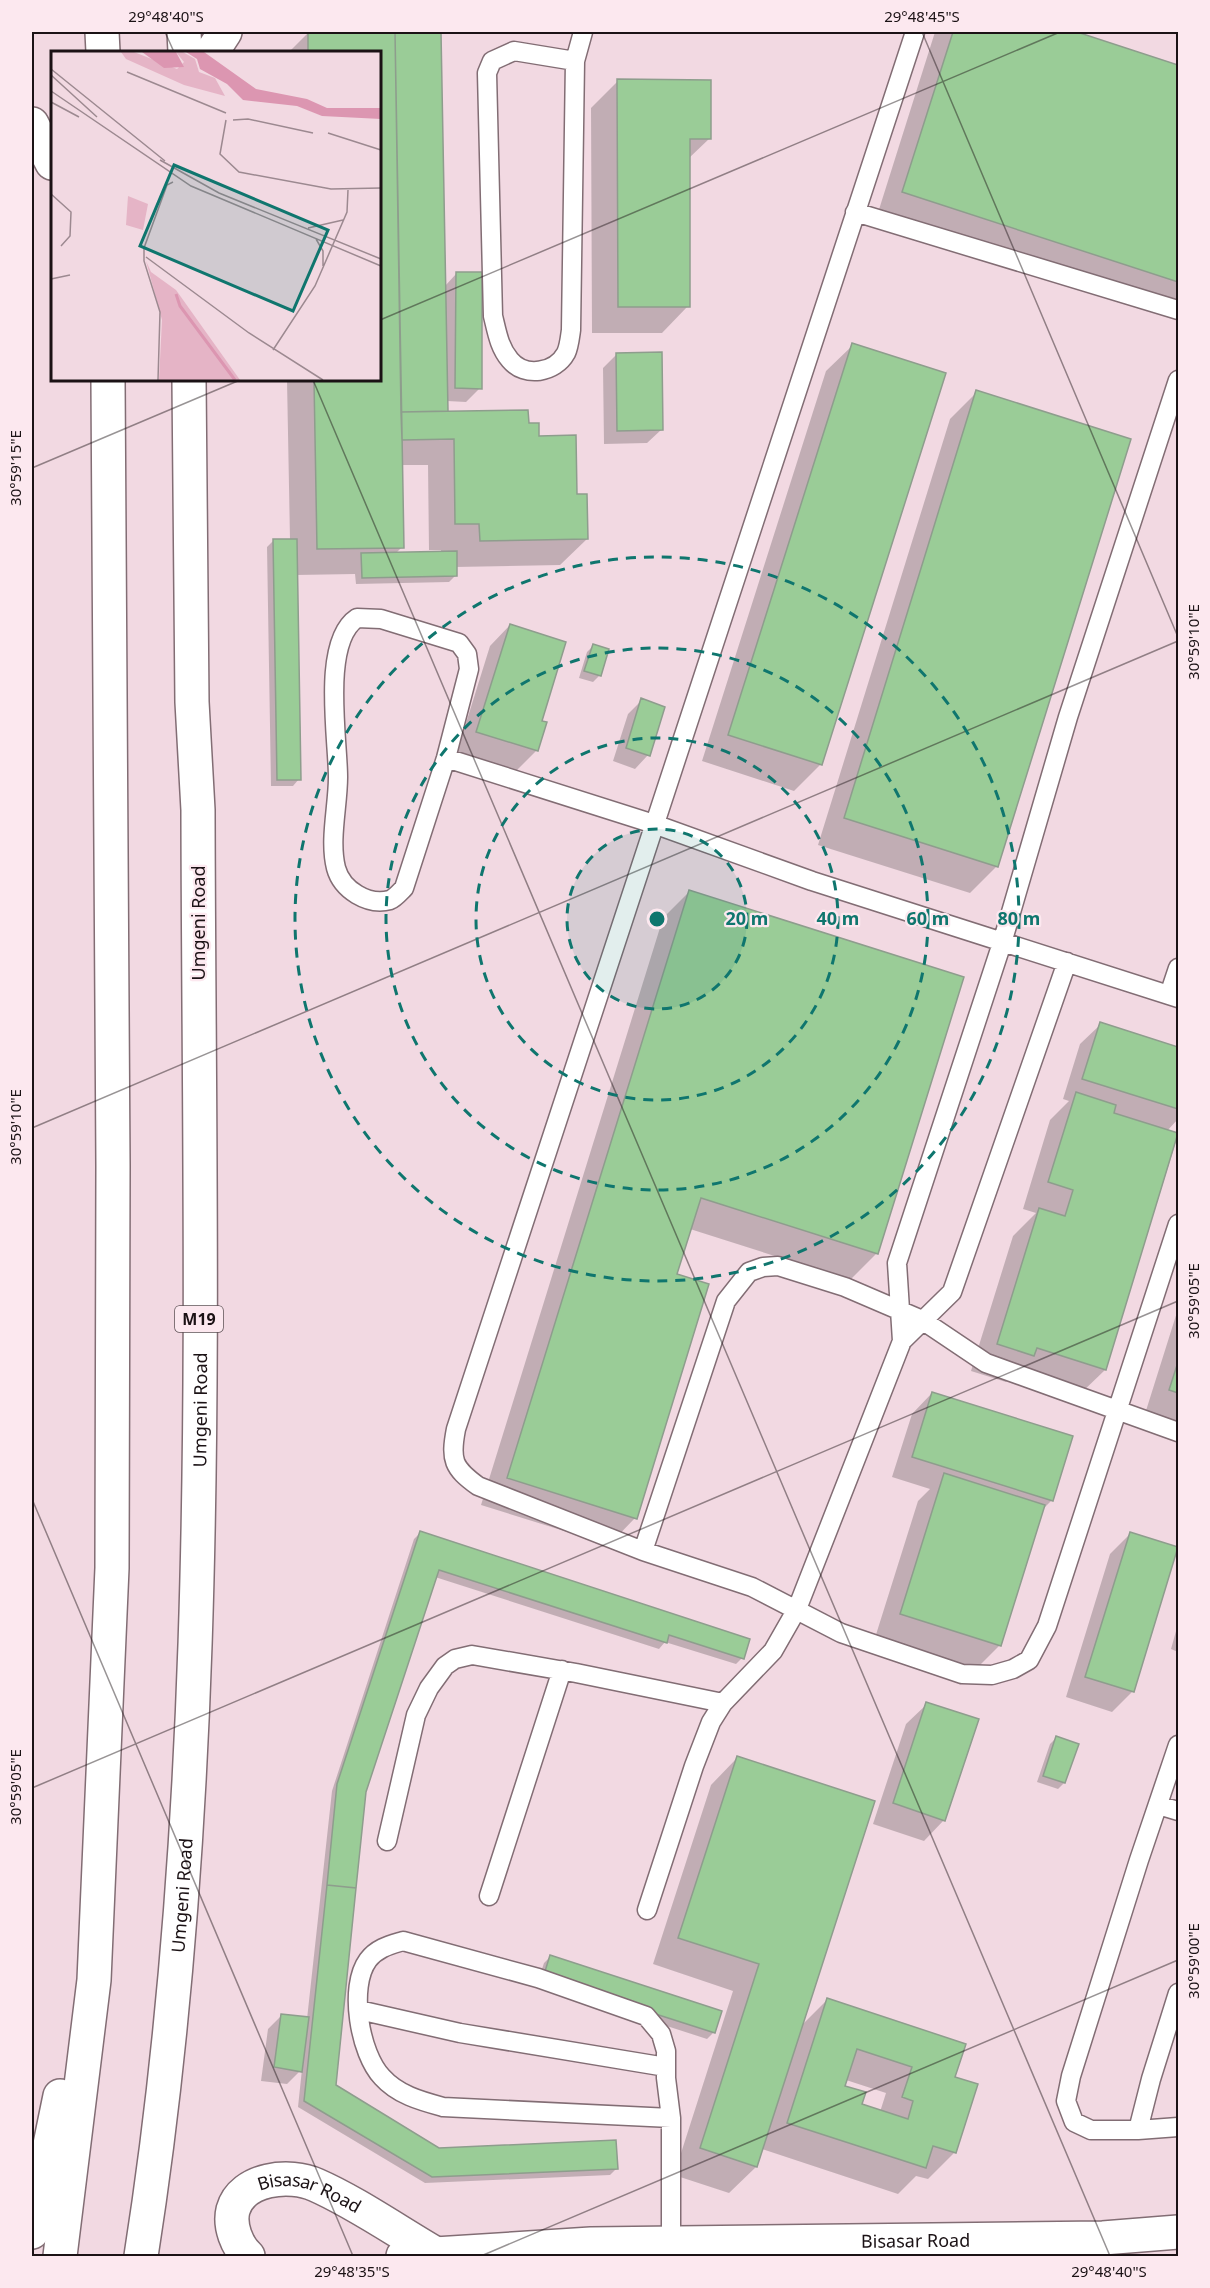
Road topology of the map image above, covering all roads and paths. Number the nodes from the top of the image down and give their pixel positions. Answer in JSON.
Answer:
{"nodes":[{"id":1,"x":102,"y":32,"type":"edge"},
{"id":2,"x":184,"y":32,"type":"edge"},
{"id":3,"x":225,"y":32,"type":"edge"},
{"id":4,"x":583,"y":32,"type":"edge"},
{"id":5,"x":915,"y":32,"type":"edge"},
{"id":6,"x":103,"y":51,"type":"edge"},
{"id":7,"x":185,"y":51,"type":"edge"},
{"id":8,"x":213,"y":51,"type":"edge"},
{"id":9,"x":575,"y":61,"type":"junction"},
{"id":10,"x":32,"y":124,"type":"edge"},
{"id":11,"x":51,"y":161,"type":"edge"},
{"id":12,"x":855,"y":212,"type":"junction"},
{"id":13,"x":1179,"y":310,"type":"edge"},
{"id":14,"x":1179,"y":380,"type":"edge"},
{"id":15,"x":108,"y":381,"type":"edge"},
{"id":16,"x":189,"y":381,"type":"edge"},
{"id":17,"x":447,"y":758,"type":"junction"},
{"id":18,"x":654,"y":824,"type":"junction"},
{"id":19,"x":1002,"y":944,"type":"junction"},
{"id":20,"x":1067,"y":962,"type":"junction"},
{"id":21,"x":1179,"y":968,"type":"edge"},
{"id":22,"x":1174,"y":997,"type":"edge"},
{"id":23,"x":1179,"y":1224,"type":"edge"},
{"id":24,"x":902,"y":1312,"type":"junction"},
{"id":25,"x":922,"y":1320,"type":"junction"},
{"id":26,"x":902,"y":1341,"type":"junction"},
{"id":27,"x":1117,"y":1411,"type":"junction"},
{"id":28,"x":1179,"y":1432,"type":"edge"},
{"id":29,"x":643,"y":1551,"type":"junction"},
{"id":30,"x":797,"y":1609,"type":"junction"},
{"id":31,"x":562,"y":1670,"type":"junction"},
{"id":32,"x":723,"y":1703,"type":"junction"},
{"id":33,"x":1179,"y":1745,"type":"edge"},
{"id":34,"x":1158,"y":1805,"type":"junction"},
{"id":35,"x":1179,"y":1811,"type":"edge"},
{"id":36,"x":387,"y":1842,"type":"dead end"},
{"id":37,"x":489,"y":1896,"type":"dead end"},
{"id":38,"x":647,"y":1910,"type":"dead end"},
{"id":39,"x":95,"y":1914,"type":"junction"},
{"id":40,"x":1179,"y":1993,"type":"edge"},
{"id":41,"x":359,"y":2010,"type":"junction"},
{"id":42,"x":666,"y":2067,"type":"junction"},
{"id":43,"x":671,"y":2118,"type":"junction"},
{"id":44,"x":1179,"y":2127,"type":"edge"},
{"id":45,"x":1138,"y":2130,"type":"junction"},
{"id":46,"x":32,"y":2232,"type":"edge"},
{"id":47,"x":1179,"y":2232,"type":"edge"},
{"id":48,"x":671,"y":2242,"type":"junction"},
{"id":49,"x":592,"y":2250,"type":"edge"},
{"id":50,"x":436,"y":2254,"type":"junction"},
{"id":51,"x":245,"y":2255,"type":"edge"},
{"id":52,"x":60,"y":2256,"type":"edge"},
{"id":53,"x":141,"y":2256,"type":"edge"},
{"id":54,"x":403,"y":2256,"type":"edge"}],
"edges":[{"from":1,"to":6,"type":"main road"},
{"from":2,"to":7,"type":"main road"},
{"from":3,"to":8,"type":"main road"},
{"from":4,"to":9,"type":"lane"},
{"from":5,"to":12,"type":"lane"},
{"from":9,"to":9,"type":"lane"},
{"from":10,"to":11,"type":"main road"},
{"from":12,"to":13,"type":"lane"},
{"from":12,"to":18,"type":"lane"},
{"from":14,"to":19,"type":"lane"},
{"from":15,"to":39,"type":"main road"},
{"from":16,"to":53,"type":"main road","name":"Umgeni Road","number":"M19"},
{"from":17,"to":17,"type":"lane"},
{"from":17,"to":18,"type":"lane"},
{"from":18,"to":19,"type":"lane"},
{"from":18,"to":29,"type":"lane"},
{"from":19,"to":20,"type":"lane"},
{"from":19,"to":24,"type":"lane"},
{"from":20,"to":22,"type":"lane"},
{"from":20,"to":25,"type":"lane"},
{"from":21,"to":22,"type":"lane"},
{"from":23,"to":27,"type":"lane"},
{"from":24,"to":25,"type":"lane"},
{"from":24,"to":26,"type":"lane"},
{"from":24,"to":29,"type":"lane"},
{"from":25,"to":26,"type":"lane"},
{"from":25,"to":27,"type":"lane"},
{"from":26,"to":30,"type":"lane"},
{"from":27,"to":28,"type":"lane"},
{"from":27,"to":30,"type":"lane"},
{"from":29,"to":30,"type":"lane"},
{"from":30,"to":32,"type":"lane"},
{"from":31,"to":32,"type":"lane"},
{"from":31,"to":36,"type":"lane"},
{"from":31,"to":37,"type":"lane"},
{"from":32,"to":38,"type":"lane"},
{"from":33,"to":34,"type":"lane"},
{"from":34,"to":35,"type":"lane"},
{"from":34,"to":45,"type":"lane"},
{"from":39,"to":46,"type":"main road"},
{"from":39,"to":52,"type":"main road"},
{"from":40,"to":45,"type":"lane"},
{"from":41,"to":42,"type":"lane"},
{"from":41,"to":42,"type":"lane"},
{"from":41,"to":43,"type":"lane"},
{"from":42,"to":43,"type":"lane"},
{"from":43,"to":48,"type":"lane"},
{"from":44,"to":45,"type":"lane"},
{"from":47,"to":48,"type":"main road","name":"Bisasar Road"},
{"from":48,"to":49,"type":"main road","name":"Bisasar Road"},
{"from":49,"to":50,"type":"main road","name":"Bisasar Road"},
{"from":50,"to":51,"type":"main road","name":"Bisasar Road"},
{"from":50,"to":54,"type":"main road","name":"Bisasar Road"}]}
